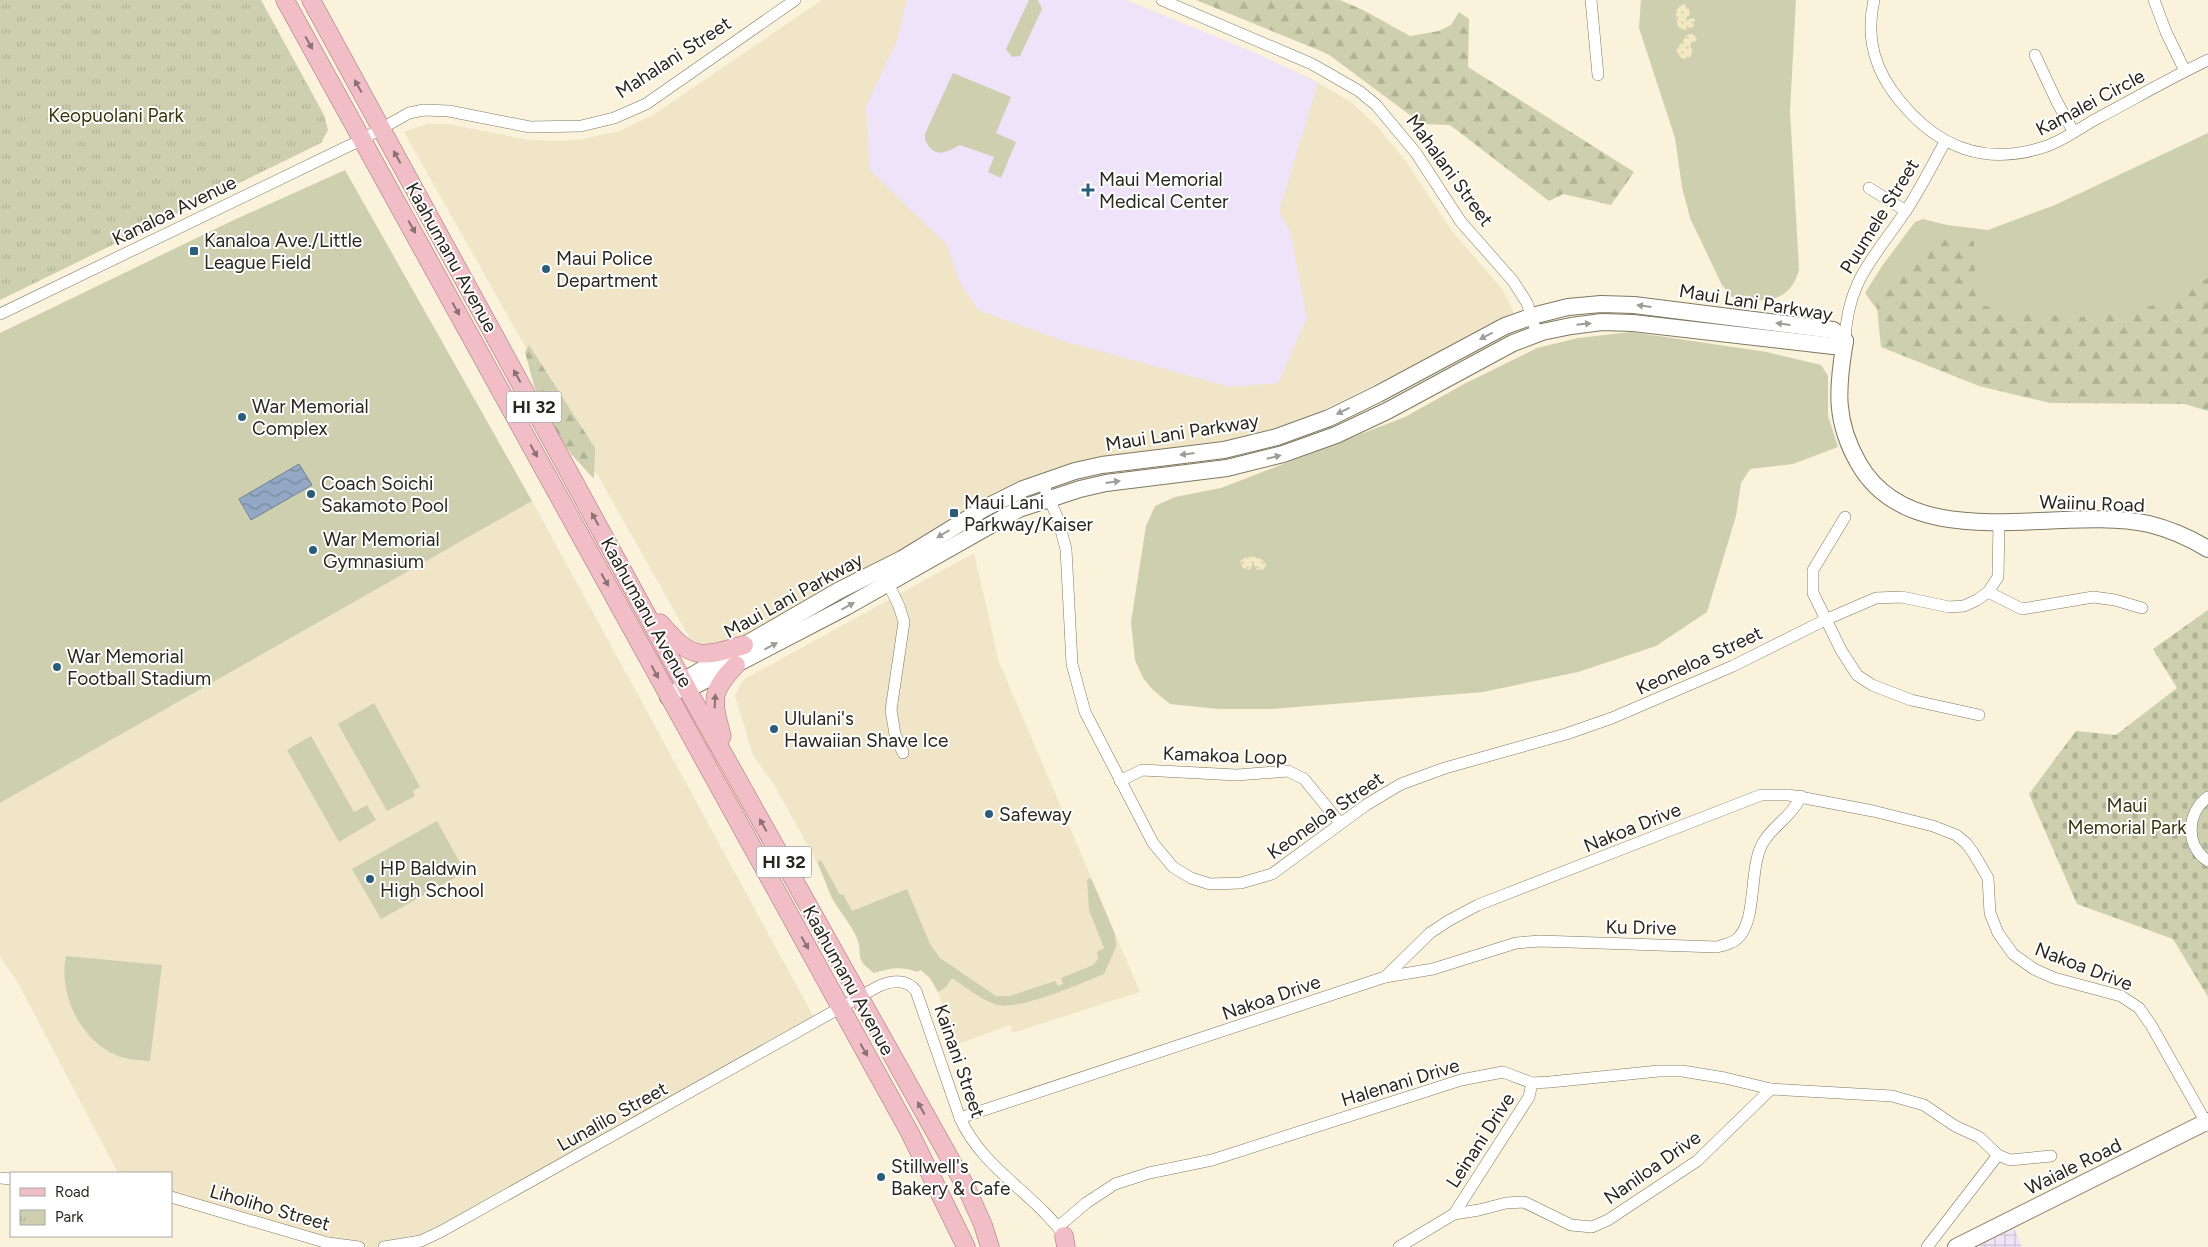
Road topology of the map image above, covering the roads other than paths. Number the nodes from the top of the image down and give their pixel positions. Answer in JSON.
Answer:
{"nodes":[{"id":1,"x":285,"y":0,"type":"edge"},
{"id":2,"x":311,"y":0,"type":"edge"},
{"id":3,"x":795,"y":0,"type":"edge"},
{"id":4,"x":1162,"y":0,"type":"edge"},
{"id":5,"x":1591,"y":0,"type":"edge"},
{"id":6,"x":1874,"y":0,"type":"edge"},
{"id":7,"x":2154,"y":0,"type":"edge"},
{"id":8,"x":2035,"y":55,"type":"dead end"},
{"id":9,"x":2208,"y":60,"type":"edge"},
{"id":10,"x":2185,"y":71,"type":"junction"},
{"id":11,"x":1598,"y":75,"type":"dead end"},
{"id":12,"x":382,"y":129,"type":"junction"},
{"id":13,"x":2074,"y":131,"type":"junction"},
{"id":14,"x":363,"y":139,"type":"junction"},
{"id":15,"x":1945,"y":142,"type":"junction"},
{"id":16,"x":1869,"y":188,"type":"dead end"},
{"id":17,"x":1906,"y":211,"type":"junction"},
{"id":18,"x":0,"y":314,"type":"edge"},
{"id":19,"x":1531,"y":316,"type":"junction"},
{"id":20,"x":1537,"y":334,"type":"junction"},
{"id":21,"x":1845,"y":341,"type":"junction"},
{"id":22,"x":1042,"y":482,"type":"junction"},
{"id":23,"x":1049,"y":499,"type":"junction"},
{"id":24,"x":1845,"y":517,"type":"dead end"},
{"id":25,"x":1999,"y":522,"type":"junction"},
{"id":26,"x":2208,"y":549,"type":"edge"},
{"id":27,"x":884,"y":576,"type":"junction"},
{"id":28,"x":1988,"y":592,"type":"junction"},
{"id":29,"x":638,"y":597,"type":"junction"},
{"id":30,"x":2142,"y":608,"type":"dead end"},
{"id":31,"x":1825,"y":620,"type":"junction"},
{"id":32,"x":744,"y":646,"type":"junction"},
{"id":33,"x":736,"y":665,"type":"junction"},
{"id":34,"x":686,"y":685,"type":"junction"},
{"id":35,"x":668,"y":697,"type":"junction"},
{"id":36,"x":1979,"y":714,"type":"dead end"},
{"id":37,"x":903,"y":753,"type":"dead end"},
{"id":38,"x":730,"y":765,"type":"junction"},
{"id":39,"x":1120,"y":781,"type":"junction"},
{"id":40,"x":1801,"y":796,"type":"junction"},
{"id":41,"x":2208,"y":797,"type":"edge"},
{"id":42,"x":1340,"y":823,"type":"junction"},
{"id":43,"x":2208,"y":861,"type":"edge"},
{"id":44,"x":1385,"y":978,"type":"junction"},
{"id":45,"x":859,"y":997,"type":"junction"},
{"id":46,"x":840,"y":1008,"type":"junction"},
{"id":47,"x":1532,"y":1083,"type":"junction"},
{"id":48,"x":1771,"y":1089,"type":"junction"},
{"id":49,"x":960,"y":1118,"type":"junction"},
{"id":50,"x":2207,"y":1123,"type":"edge"},
{"id":51,"x":944,"y":1150,"type":"junction"},
{"id":52,"x":1998,"y":1155,"type":"junction"},
{"id":53,"x":2051,"y":1156,"type":"dead end"},
{"id":54,"x":932,"y":1178,"type":"junction"},
{"id":55,"x":966,"y":1189,"type":"junction"},
{"id":56,"x":172,"y":1197,"type":"edge"},
{"id":57,"x":1454,"y":1214,"type":"junction"},
{"id":58,"x":1065,"y":1239,"type":"edge"},
{"id":59,"x":397,"y":1246,"type":"edge"},
{"id":60,"x":359,"y":1247,"type":"edge"},
{"id":61,"x":384,"y":1247,"type":"edge"},
{"id":62,"x":966,"y":1247,"type":"edge"},
{"id":63,"x":990,"y":1247,"type":"edge"},
{"id":64,"x":1399,"y":1247,"type":"edge"},
{"id":65,"x":1927,"y":1247,"type":"edge"},
{"id":66,"x":1956,"y":1247,"type":"edge"}],
"edges":[{"from":1,"to":14,"type":"main road","name":"Kaahumanu Avenue","number":"HI 32","one_way":true},
{"from":12,"to":2,"type":"main road","name":"Kaahumanu Avenue","number":"HI 32","one_way":true},
{"from":3,"to":12,"type":"street","name":"Mahalani Street"},
{"from":4,"to":19,"type":"street","name":"Mahalani Street"},
{"from":5,"to":11,"type":"street"},
{"from":6,"to":15,"type":"street","name":"Kamalei Circle"},
{"from":7,"to":10,"type":"street"},
{"from":8,"to":13,"type":"street"},
{"from":9,"to":10,"type":"street","name":"Kamalei Circle"},
{"from":10,"to":13,"type":"street","name":"Kamalei Circle"},
{"from":12,"to":14,"type":"street","name":"Mahalani Street"},
{"from":29,"to":12,"type":"main road","name":"Kaahumanu Avenue","number":"HI 32","one_way":true},
{"from":13,"to":15,"type":"street","name":"Kamalei Circle"},
{"from":14,"to":18,"type":"street","name":"Kanaloa Avenue"},
{"from":14,"to":35,"type":"main road","name":"Kaahumanu Avenue","number":"HI 32","one_way":true},
{"from":15,"to":17,"type":"street","name":"Puumele Street"},
{"from":16,"to":17,"type":"street"},
{"from":17,"to":21,"type":"street","name":"Puumele Street"},
{"from":19,"to":20,"type":"street","name":"Mahalani Street"},
{"from":21,"to":19,"type":"main road","name":"Maui Lani Parkway","one_way":true},
{"from":19,"to":22,"type":"main road","name":"Maui Lani Parkway","one_way":true},
{"from":20,"to":21,"type":"main road","name":"Maui Lani Parkway","one_way":true},
{"from":23,"to":20,"type":"main road","name":"Maui Lani Parkway","one_way":true},
{"from":21,"to":25,"type":"main road"},
{"from":22,"to":23,"type":"street","name":"Keoneloa Street"},
{"from":22,"to":27,"type":"main road","name":"Maui Lani Parkway","one_way":true},
{"from":23,"to":27,"type":"main road","name":"Maui Lani Parkway"},
{"from":23,"to":39,"type":"street","name":"Keoneloa Street"},
{"from":24,"to":31,"type":"street"},
{"from":25,"to":26,"type":"main road","name":"Waiinu Road"},
{"from":25,"to":28,"type":"street"},
{"from":27,"to":32,"type":"main road","name":"Maui Lani Parkway"},
{"from":33,"to":27,"type":"main road","name":"Maui Lani Parkway","one_way":true},
{"from":27,"to":37,"type":"street"},
{"from":28,"to":30,"type":"street"},
{"from":28,"to":31,"type":"street","name":"Keoneloa Street"},
{"from":29,"to":32,"type":"main road"},
{"from":29,"to":34,"type":"main road","name":"Kaahumanu Avenue","number":"HI 32"},
{"from":31,"to":36,"type":"street"},
{"from":31,"to":42,"type":"street","name":"Keoneloa Street"},
{"from":32,"to":34,"type":"main road","name":"Maui Lani Parkway"},
{"from":33,"to":34,"type":"main road","name":"Maui Lani Parkway"},
{"from":38,"to":33,"type":"main road","one_way":true},
{"from":34,"to":35,"type":"main road","name":"Maui Lani Parkway"},
{"from":34,"to":38,"type":"main road","name":"Kaahumanu Avenue","number":"HI 32"},
{"from":35,"to":46,"type":"main road","name":"Kaahumanu Avenue","number":"HI 32","one_way":true},
{"from":45,"to":38,"type":"main road","name":"Kaahumanu Avenue","number":"HI 32","one_way":true},
{"from":39,"to":42,"type":"street","name":"Kamakoa Loop"},
{"from":39,"to":42,"type":"street","name":"Keoneloa Street"},
{"from":40,"to":44,"type":"street","name":"Nakoa Drive"},
{"from":40,"to":44,"type":"street","name":"Ku Drive"},
{"from":40,"to":50,"type":"street","name":"Nakoa Drive"},
{"from":41,"to":43,"type":"street"},
{"from":44,"to":49,"type":"street","name":"Nakoa Drive"},
{"from":45,"to":46,"type":"street","name":"Kainani Street"},
{"from":45,"to":49,"type":"street","name":"Kainani Street"},
{"from":51,"to":45,"type":"main road","name":"Kaahumanu Avenue","number":"HI 32","one_way":true},
{"from":46,"to":54,"type":"main road","name":"Kaahumanu Avenue","number":"HI 32","one_way":true},
{"from":46,"to":59,"type":"street","name":"Lunalilo Street"},
{"from":47,"to":48,"type":"street","name":"Halenani Drive"},
{"from":47,"to":57,"type":"street","name":"Leinani Drive"},
{"from":47,"to":58,"type":"street","name":"Halenani Drive"},
{"from":48,"to":52,"type":"street"},
{"from":48,"to":57,"type":"street","name":"Naniloa Drive"},
{"from":49,"to":58,"type":"street","name":"Kainani Street"},
{"from":50,"to":66,"type":"main road","name":"Waiale Road"},
{"from":51,"to":54,"type":"main road"},
{"from":51,"to":55,"type":"main road","name":"Kaahumanu Avenue","number":"HI 32"},
{"from":52,"to":53,"type":"street"},
{"from":52,"to":65,"type":"street"},
{"from":54,"to":55,"type":"main road"},
{"from":54,"to":62,"type":"main road","name":"Kaahumanu Avenue","number":"HI 32"},
{"from":55,"to":63,"type":"main road","name":"Kaahumanu Avenue","number":"HI 32"},
{"from":56,"to":60,"type":"street","name":"Liholiho Street"},
{"from":57,"to":64,"type":"street","name":"Naniloa Drive"},
{"from":59,"to":61,"type":"street"}]}
